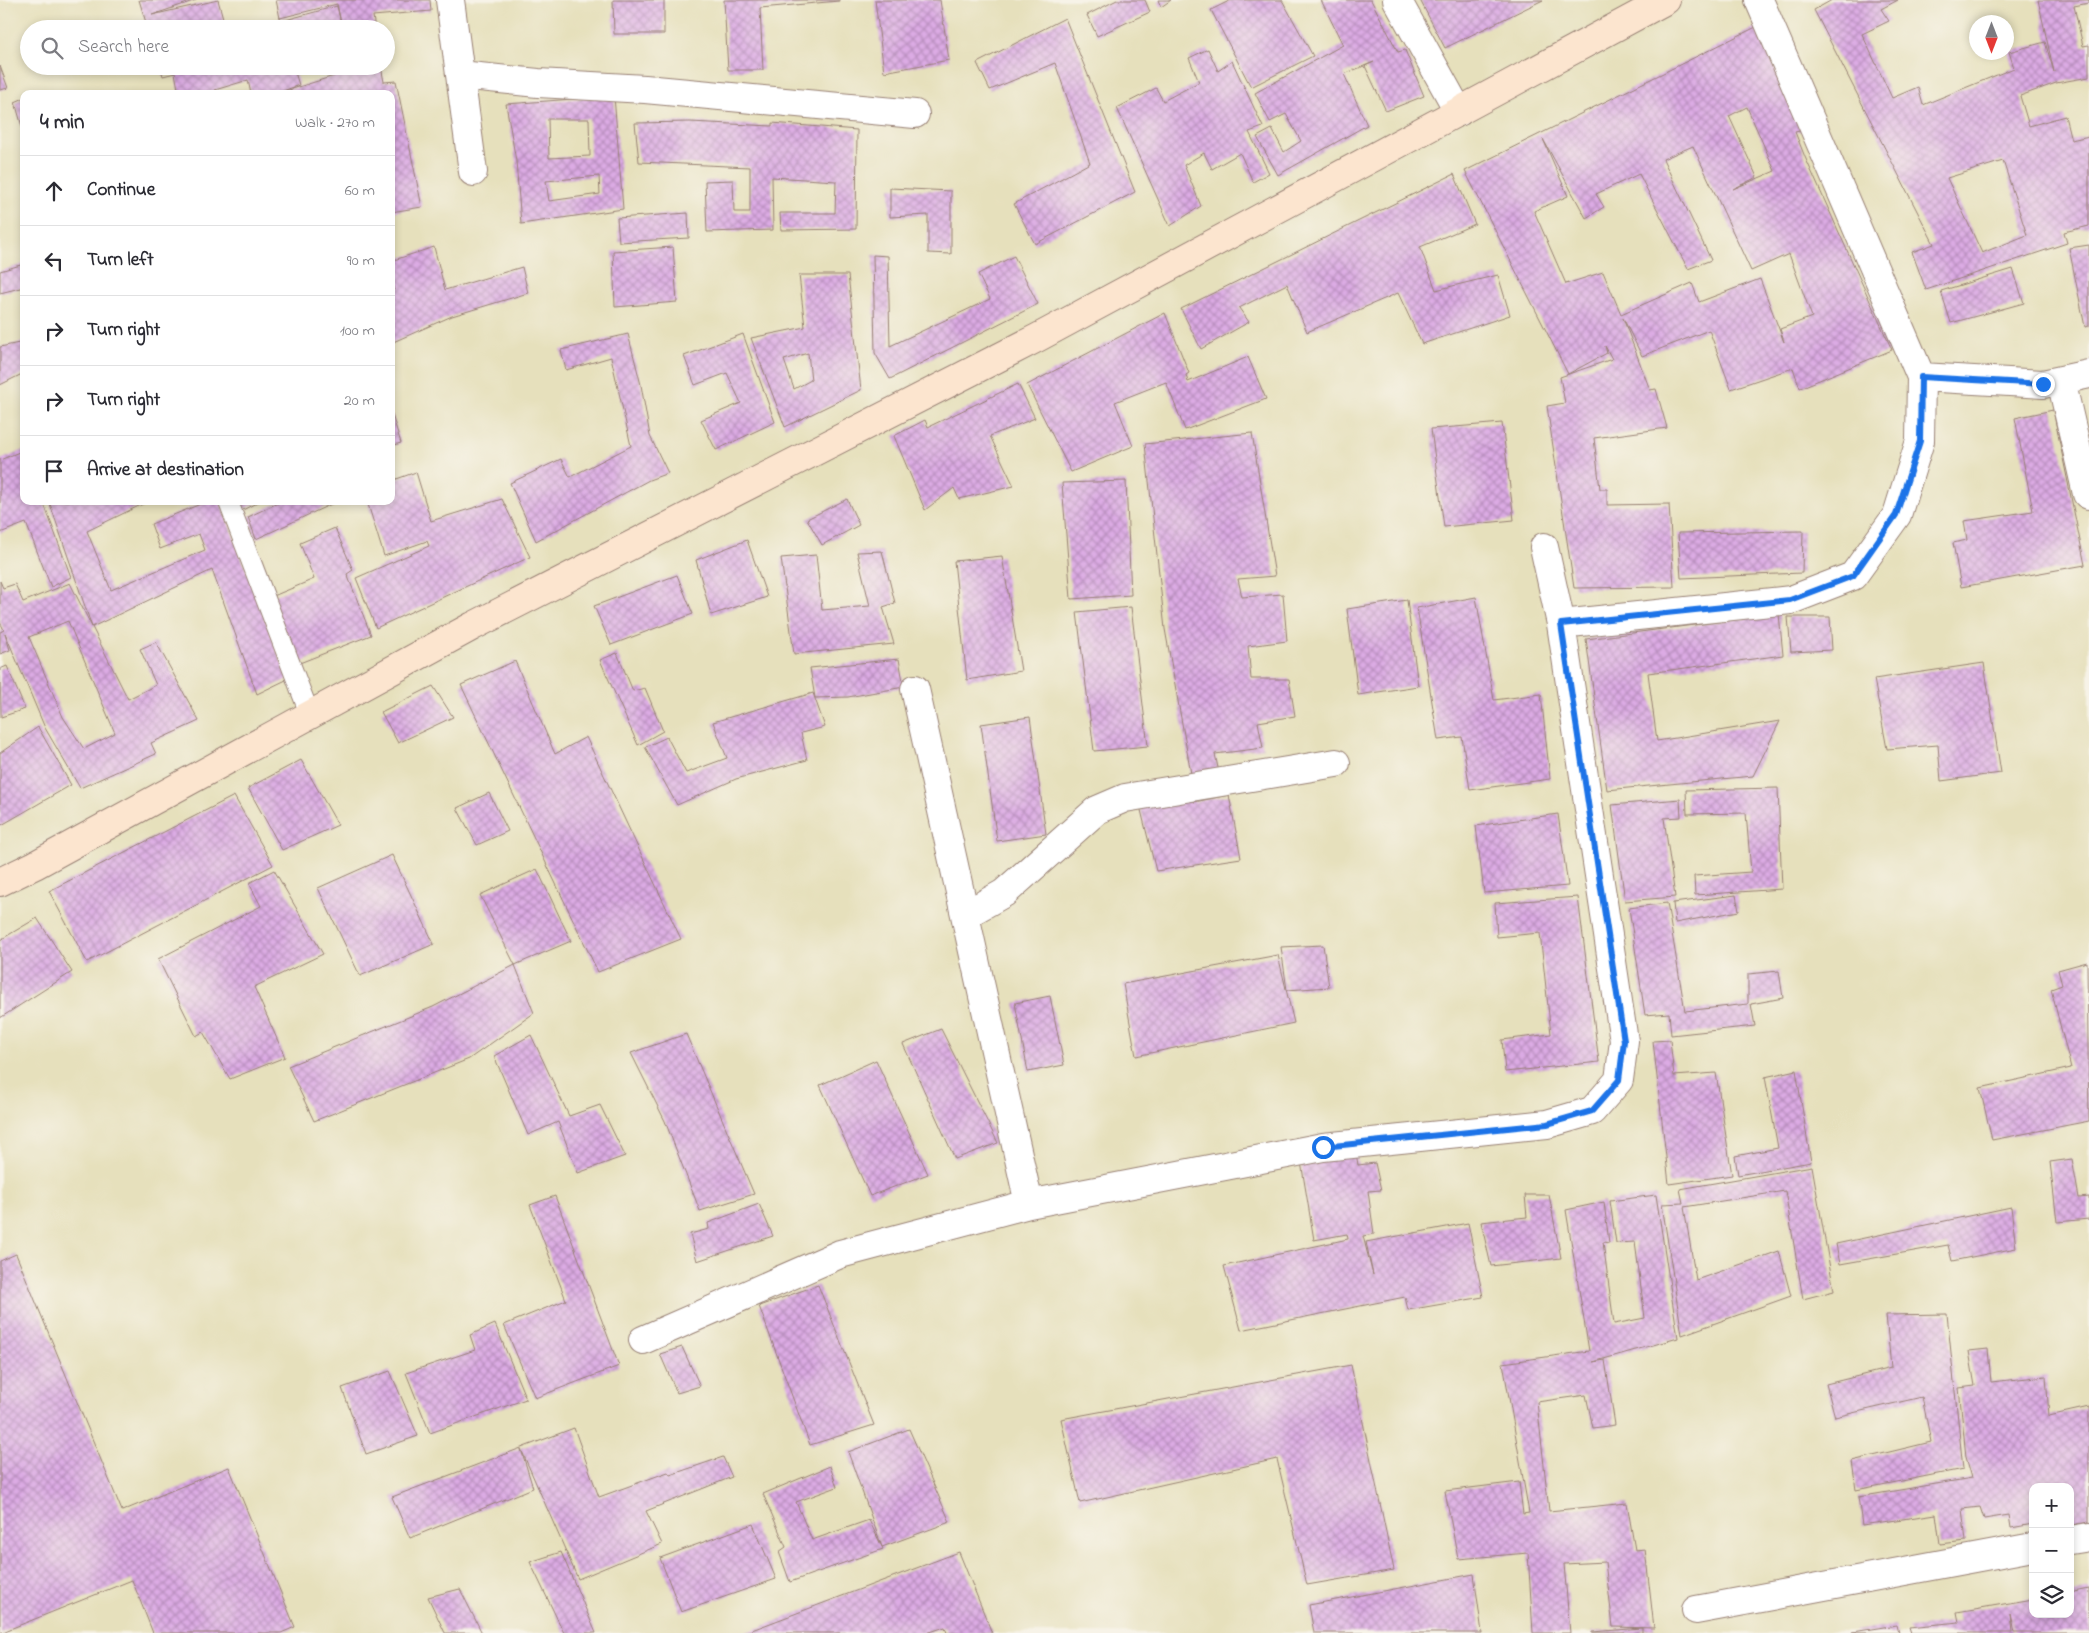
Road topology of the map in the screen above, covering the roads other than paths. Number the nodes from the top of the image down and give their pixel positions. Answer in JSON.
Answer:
{"nodes":[{"id":1,"x":450,"y":0,"type":"edge"},
{"id":2,"x":1397,"y":0,"type":"edge"},
{"id":3,"x":1666,"y":0,"type":"edge"},
{"id":4,"x":1759,"y":0,"type":"edge"},
{"id":5,"x":460,"y":75,"type":"junction"},
{"id":6,"x":1459,"y":112,"type":"junction"},
{"id":7,"x":916,"y":114,"type":"dead end"},
{"id":8,"x":473,"y":172,"type":"dead end"},
{"id":9,"x":2089,"y":374,"type":"edge"},
{"id":10,"x":1921,"y":377,"type":"junction"},
{"id":11,"x":2061,"y":380,"type":"junction"},
{"id":12,"x":2089,"y":495,"type":"edge"},
{"id":13,"x":230,"y":505,"type":"edge"},
{"id":14,"x":1544,"y":547,"type":"dead end"},
{"id":15,"x":1561,"y":624,"type":"junction"},
{"id":16,"x":915,"y":689,"type":"dead end"},
{"id":17,"x":310,"y":715,"type":"junction"},
{"id":18,"x":1336,"y":763,"type":"dead end"},
{"id":19,"x":0,"y":882,"type":"edge"},
{"id":20,"x":966,"y":915,"type":"junction"},
{"id":21,"x":1029,"y":1204,"type":"junction"},
{"id":22,"x":643,"y":1340,"type":"dead end"},
{"id":23,"x":2089,"y":1537,"type":"edge"},
{"id":24,"x":2074,"y":1539,"type":"edge"},
{"id":25,"x":2029,"y":1548,"type":"edge"},
{"id":26,"x":1696,"y":1610,"type":"dead end"}],
"edges":[{"from":1,"to":5,"type":"street"},
{"from":2,"to":6,"type":"street"},
{"from":3,"to":6,"type":"street"},
{"from":4,"to":10,"type":"street"},
{"from":5,"to":7,"type":"street"},
{"from":5,"to":8,"type":"street"},
{"from":6,"to":17,"type":"street"},
{"from":9,"to":11,"type":"street"},
{"from":10,"to":11,"type":"street"},
{"from":10,"to":15,"type":"street"},
{"from":11,"to":12,"type":"street"},
{"from":13,"to":17,"type":"lane"},
{"from":14,"to":15,"type":"street"},
{"from":15,"to":21,"type":"street"},
{"from":16,"to":20,"type":"street"},
{"from":17,"to":19,"type":"street"},
{"from":18,"to":20,"type":"street"},
{"from":20,"to":21,"type":"street"},
{"from":21,"to":22,"type":"street"},
{"from":23,"to":24,"type":"street"},
{"from":25,"to":26,"type":"street"}]}
